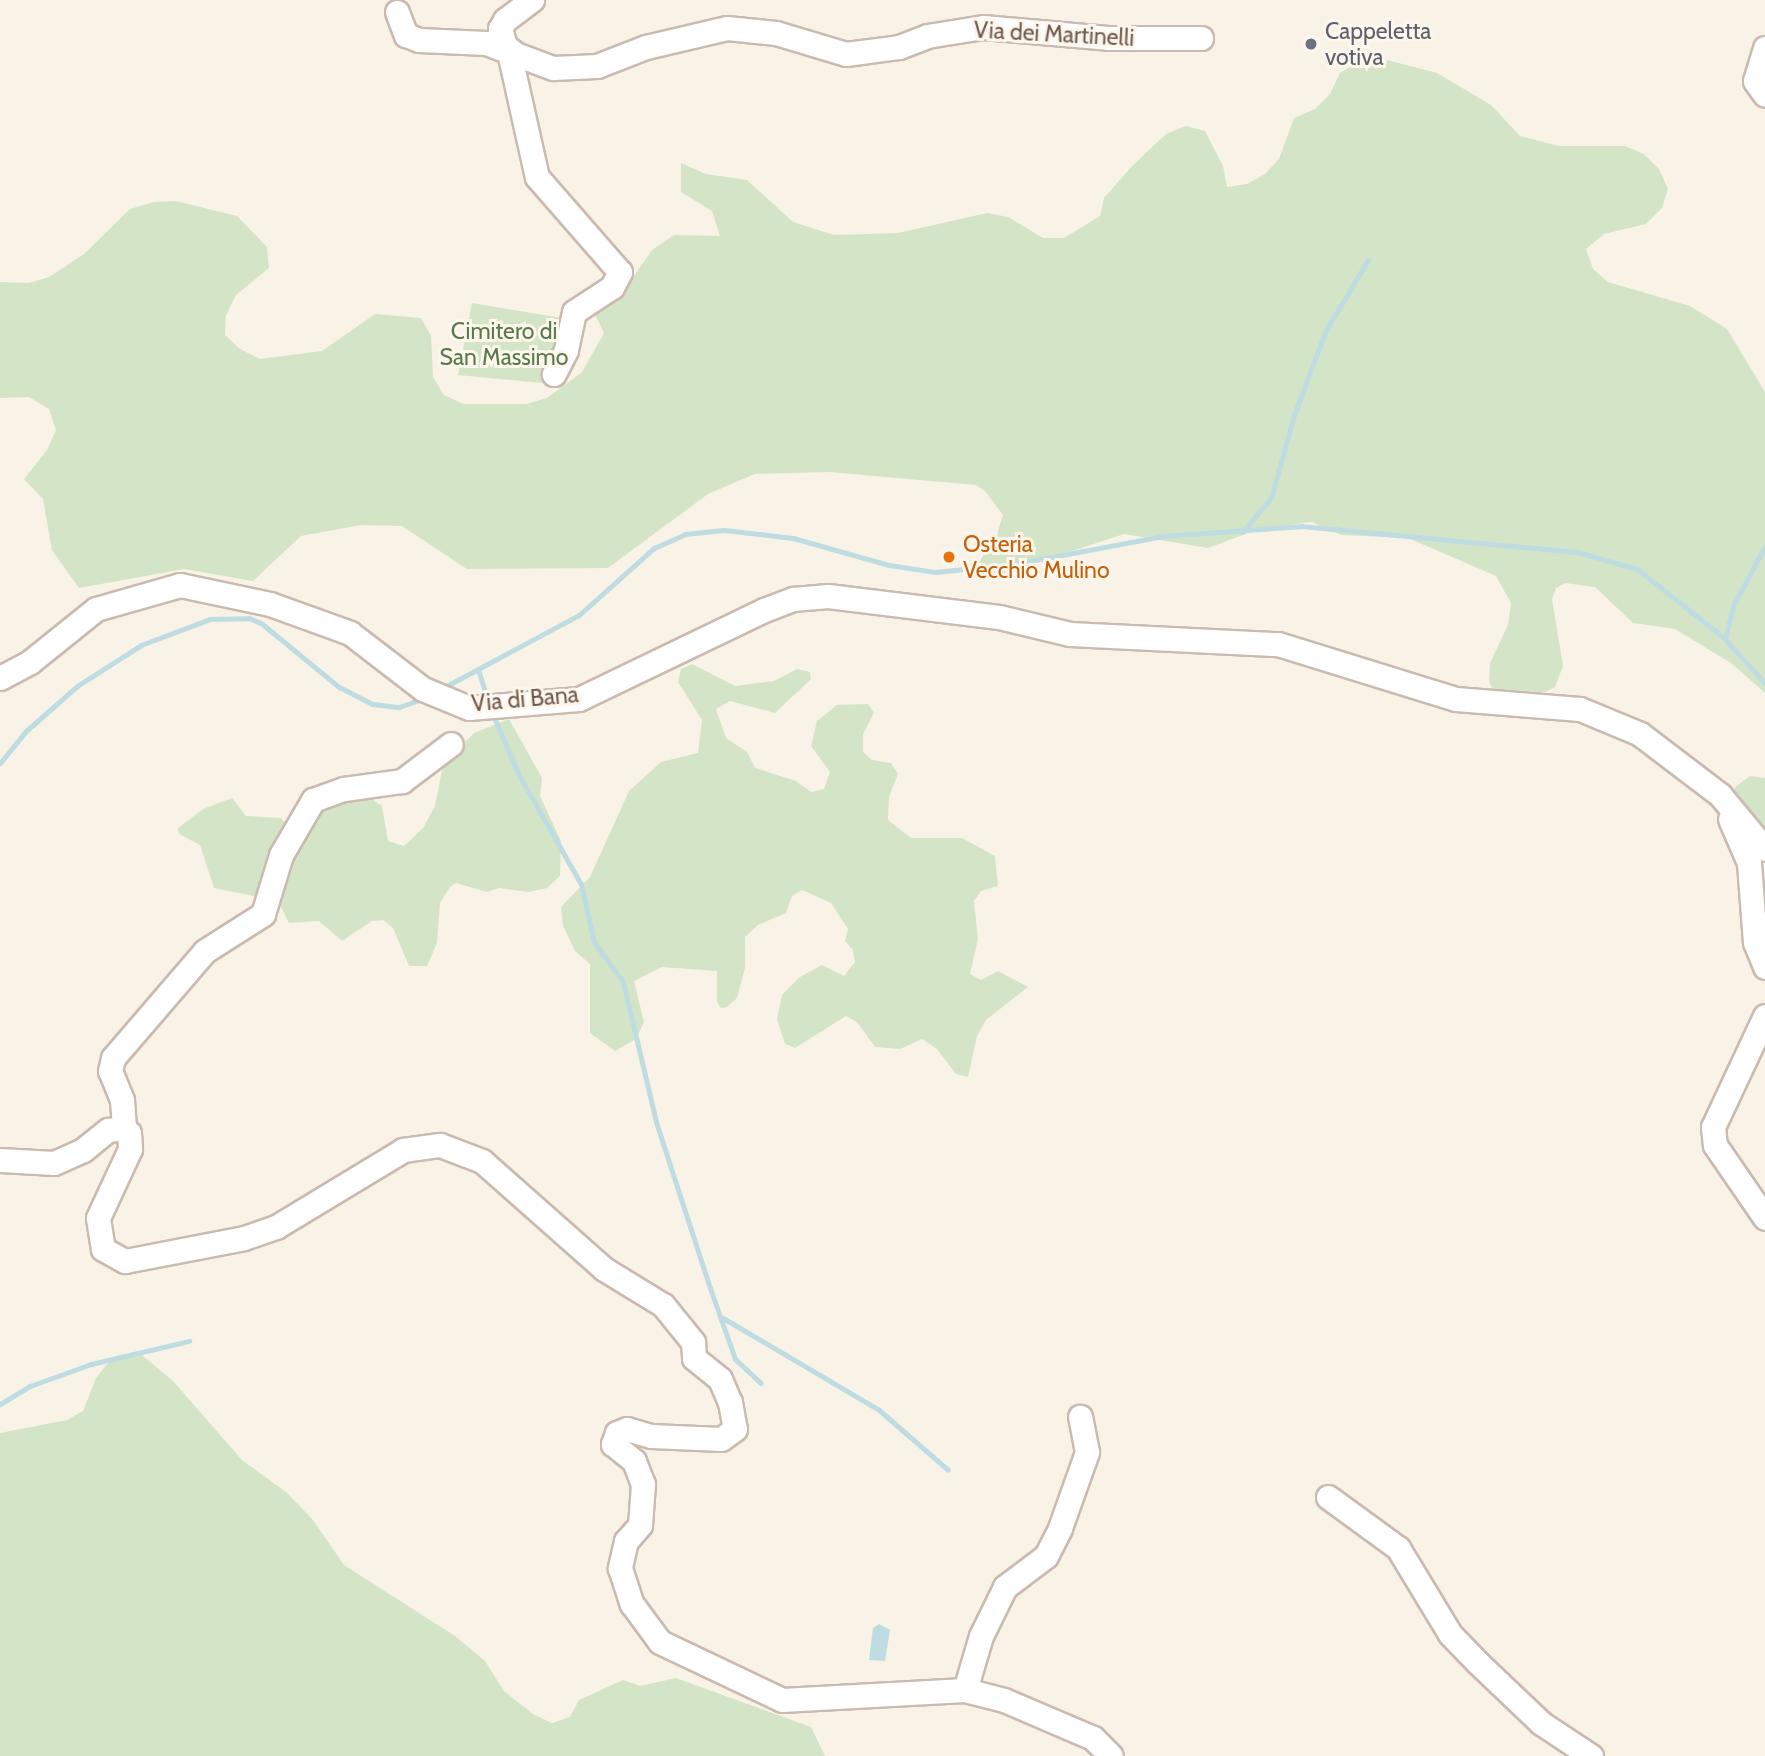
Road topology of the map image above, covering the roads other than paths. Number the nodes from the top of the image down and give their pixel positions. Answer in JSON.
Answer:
{"nodes":[{"id":1,"x":532,"y":0,"type":"edge"},
{"id":2,"x":397,"y":12,"type":"dead end"},
{"id":3,"x":1201,"y":38,"type":"dead end"},
{"id":4,"x":1765,"y":48,"type":"edge"},
{"id":5,"x":513,"y":54,"type":"junction"},
{"id":6,"x":1764,"y":94,"type":"edge"},
{"id":7,"x":554,"y":374,"type":"dead end"},
{"id":8,"x":0,"y":678,"type":"edge"},
{"id":9,"x":451,"y":744,"type":"dead end"},
{"id":10,"x":1720,"y":796,"type":"junction"},
{"id":11,"x":1765,"y":849,"type":"edge"},
{"id":12,"x":1765,"y":967,"type":"edge"},
{"id":13,"x":1765,"y":1016,"type":"edge"},
{"id":14,"x":124,"y":1128,"type":"junction"},
{"id":15,"x":0,"y":1160,"type":"edge"},
{"id":16,"x":1765,"y":1218,"type":"edge"},
{"id":17,"x":1080,"y":1417,"type":"dead end"},
{"id":18,"x":1328,"y":1497,"type":"dead end"},
{"id":19,"x":965,"y":1690,"type":"junction"},
{"id":20,"x":1111,"y":1756,"type":"edge"},
{"id":21,"x":1591,"y":1756,"type":"edge"}],
"edges":[{"from":1,"to":5,"type":"street"},
{"from":2,"to":5,"type":"street","name":"Via dei Martinelli"},
{"from":3,"to":5,"type":"street","name":"Via dei Martinelli"},
{"from":4,"to":6,"type":"street"},
{"from":5,"to":7,"type":"street"},
{"from":8,"to":10,"type":"street","name":"Via di Bana"},
{"from":9,"to":14,"type":"street"},
{"from":10,"to":11,"type":"street","name":"Via di Bana"},
{"from":10,"to":12,"type":"street"},
{"from":13,"to":16,"type":"street"},
{"from":14,"to":15,"type":"street"},
{"from":14,"to":19,"type":"street"},
{"from":17,"to":19,"type":"street"},
{"from":18,"to":21,"type":"street"},
{"from":19,"to":20,"type":"street"}]}
